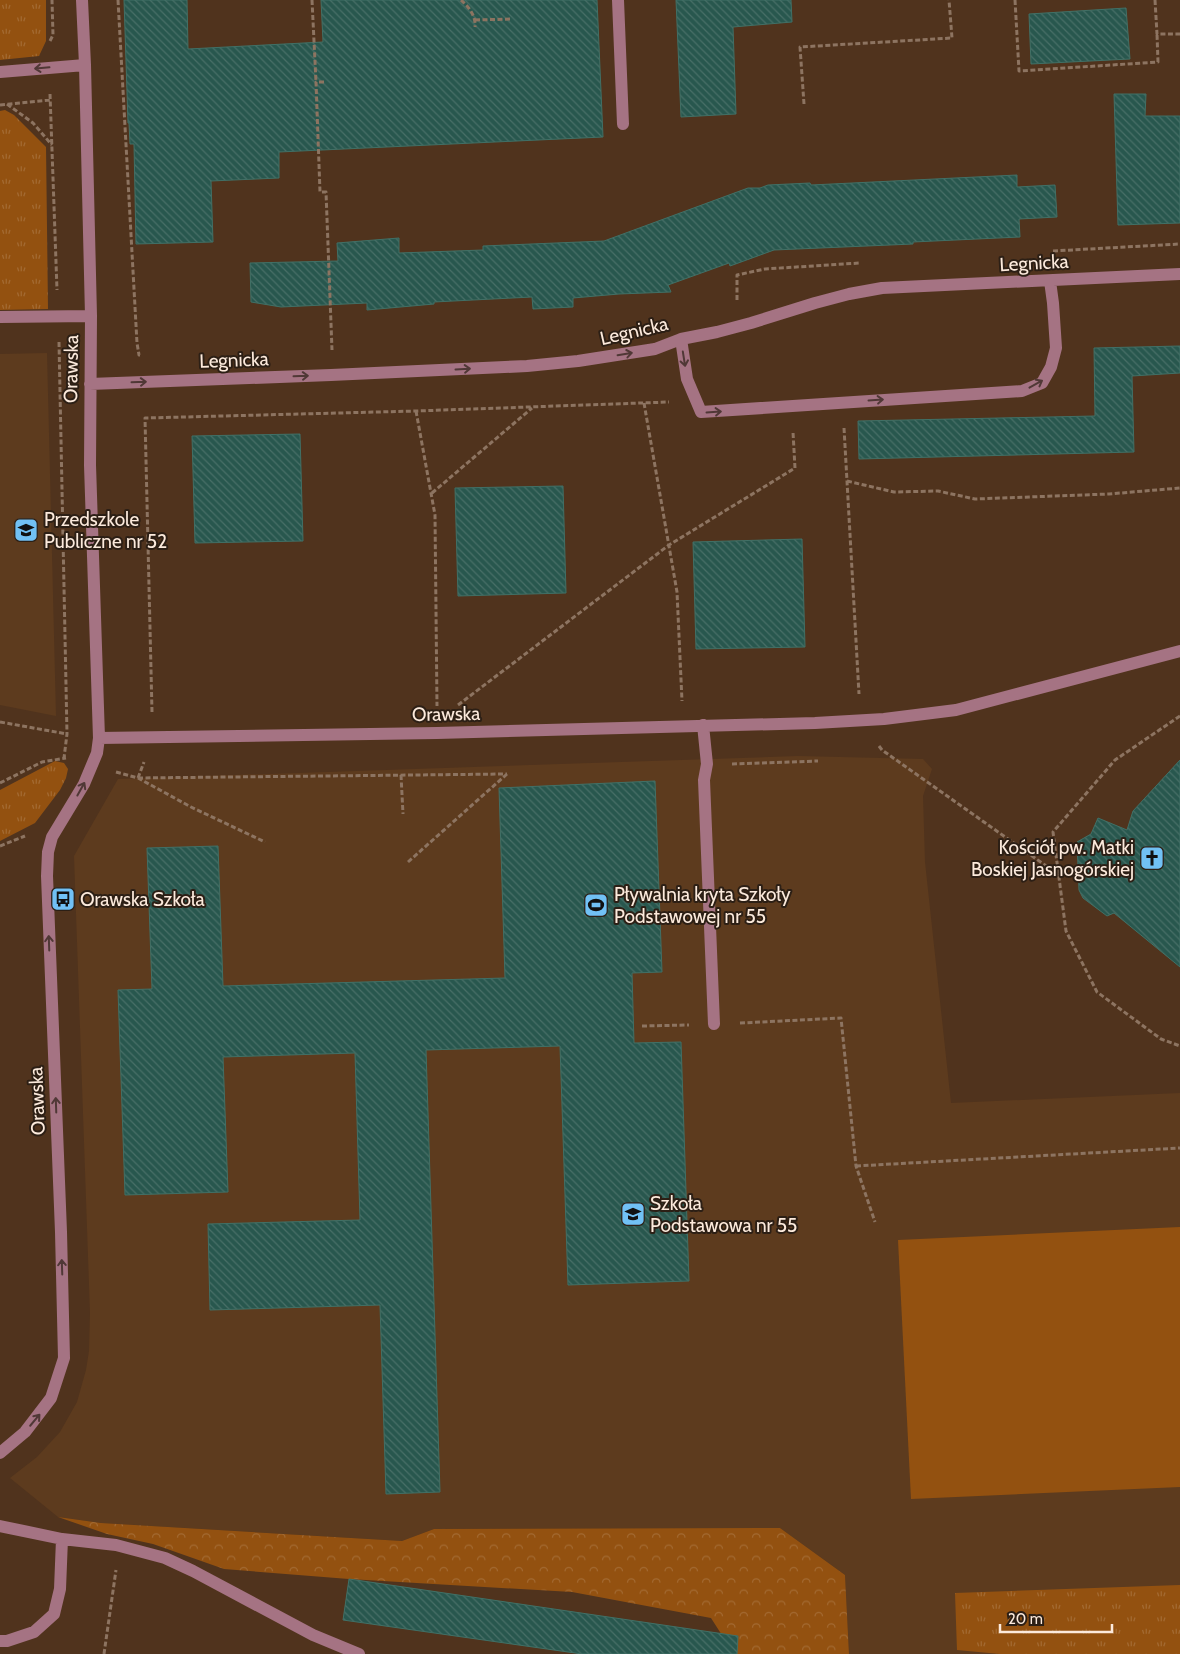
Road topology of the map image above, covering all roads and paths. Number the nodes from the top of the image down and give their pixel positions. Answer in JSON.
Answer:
{"nodes":[{"id":1,"x":52,"y":0,"type":"edge"},
{"id":2,"x":82,"y":0,"type":"edge"},
{"id":3,"x":118,"y":0,"type":"edge"},
{"id":4,"x":312,"y":0,"type":"edge"},
{"id":5,"x":461,"y":0,"type":"edge"},
{"id":6,"x":468,"y":0,"type":"edge"},
{"id":7,"x":618,"y":0,"type":"edge"},
{"id":8,"x":949,"y":0,"type":"edge"},
{"id":9,"x":1015,"y":0,"type":"edge"},
{"id":10,"x":1154,"y":0,"type":"edge"},
{"id":11,"x":468,"y":6,"type":"junction"},
{"id":12,"x":512,"y":19,"type":"dead end"},
{"id":13,"x":475,"y":20,"type":"junction"},
{"id":14,"x":475,"y":26,"type":"dead end"},
{"id":15,"x":1157,"y":34,"type":"junction"},
{"id":16,"x":1180,"y":34,"type":"edge"},
{"id":17,"x":48,"y":46,"type":"dead end"},
{"id":18,"x":85,"y":65,"type":"junction"},
{"id":19,"x":0,"y":72,"type":"edge"},
{"id":20,"x":316,"y":82,"type":"junction"},
{"id":21,"x":324,"y":82,"type":"dead end"},
{"id":22,"x":50,"y":89,"type":"dead end"},
{"id":23,"x":51,"y":100,"type":"junction"},
{"id":24,"x":6,"y":104,"type":"junction"},
{"id":25,"x":804,"y":104,"type":"dead end"},
{"id":26,"x":0,"y":105,"type":"edge"},
{"id":27,"x":623,"y":124,"type":"dead end"},
{"id":28,"x":52,"y":145,"type":"junction"},
{"id":29,"x":1180,"y":244,"type":"edge"},
{"id":30,"x":1050,"y":252,"type":"dead end"},
{"id":31,"x":863,"y":263,"type":"dead end"},
{"id":32,"x":1180,"y":274,"type":"edge"},
{"id":33,"x":1050,"y":281,"type":"junction"},
{"id":34,"x":737,"y":309,"type":"dead end"},
{"id":35,"x":91,"y":316,"type":"junction"},
{"id":36,"x":0,"y":317,"type":"edge"},
{"id":37,"x":58,"y":317,"type":"junction"},
{"id":38,"x":681,"y":339,"type":"junction"},
{"id":39,"x":59,"y":342,"type":"dead end"},
{"id":40,"x":146,"y":355,"type":"dead end"},
{"id":41,"x":331,"y":375,"type":"junction"},
{"id":42,"x":90,"y":384,"type":"junction"},
{"id":43,"x":695,"y":400,"type":"junction"},
{"id":44,"x":843,"y":402,"type":"junction"},
{"id":45,"x":644,"y":403,"type":"junction"},
{"id":46,"x":792,"y":406,"type":"junction"},
{"id":47,"x":533,"y":407,"type":"junction"},
{"id":48,"x":416,"y":411,"type":"junction"},
{"id":49,"x":847,"y":481,"type":"junction"},
{"id":50,"x":1180,"y":488,"type":"edge"},
{"id":51,"x":431,"y":493,"type":"junction"},
{"id":52,"x":668,"y":545,"type":"junction"},
{"id":53,"x":1180,"y":651,"type":"edge"},
{"id":54,"x":452,"y":709,"type":"dead end"},
{"id":55,"x":1180,"y":716,"type":"edge"},
{"id":56,"x":861,"y":720,"type":"junction"},
{"id":57,"x":0,"y":722,"type":"edge"},
{"id":58,"x":703,"y":726,"type":"junction"},
{"id":59,"x":683,"y":727,"type":"junction"},
{"id":60,"x":437,"y":733,"type":"junction"},
{"id":61,"x":67,"y":734,"type":"junction"},
{"id":62,"x":99,"y":738,"type":"junction"},
{"id":63,"x":152,"y":738,"type":"junction"},
{"id":64,"x":64,"y":758,"type":"dead end"},
{"id":65,"x":818,"y":761,"type":"dead end"},
{"id":66,"x":706,"y":764,"type":"junction"},
{"id":67,"x":401,"y":775,"type":"junction"},
{"id":68,"x":138,"y":778,"type":"junction"},
{"id":69,"x":403,"y":814,"type":"dead end"},
{"id":70,"x":265,"y":842,"type":"dead end"},
{"id":71,"x":408,"y":862,"type":"dead end"},
{"id":72,"x":1059,"y":875,"type":"junction"},
{"id":73,"x":841,"y":1018,"type":"dead end"},
{"id":74,"x":714,"y":1024,"type":"dead end"},
{"id":75,"x":1180,"y":1046,"type":"edge"},
{"id":76,"x":1180,"y":1148,"type":"edge"},
{"id":77,"x":856,"y":1166,"type":"junction"},
{"id":78,"x":875,"y":1222,"type":"dead end"},
{"id":79,"x":0,"y":1453,"type":"edge"},
{"id":80,"x":0,"y":1526,"type":"edge"},
{"id":81,"x":62,"y":1539,"type":"junction"},
{"id":82,"x":115,"y":1573,"type":"dead end"},
{"id":83,"x":0,"y":1641,"type":"edge"},
{"id":84,"x":104,"y":1654,"type":"edge"},
{"id":85,"x":359,"y":1654,"type":"edge"}],
"edges":[{"from":1,"to":17,"type":"path"},
{"from":2,"to":18,"type":"street","name":"Orawska"},
{"from":3,"to":40,"type":"path"},
{"from":4,"to":20,"type":"path"},
{"from":5,"to":11,"type":"path"},
{"from":6,"to":11,"type":"path"},
{"from":7,"to":27,"type":"street"},
{"from":8,"to":25,"type":"path"},
{"from":9,"to":15,"type":"path"},
{"from":10,"to":15,"type":"path"},
{"from":11,"to":13,"type":"path"},
{"from":12,"to":13,"type":"path"},
{"from":13,"to":14,"type":"path"},
{"from":15,"to":16,"type":"path"},
{"from":18,"to":19,"type":"street","one_way":true},
{"from":18,"to":35,"type":"street","name":"Orawska"},
{"from":20,"to":21,"type":"path"},
{"from":20,"to":41,"type":"path"},
{"from":22,"to":23,"type":"path"},
{"from":23,"to":24,"type":"path"},
{"from":23,"to":28,"type":"path"},
{"from":24,"to":26,"type":"path"},
{"from":24,"to":28,"type":"path"},
{"from":28,"to":37,"type":"path"},
{"from":29,"to":30,"type":"path"},
{"from":31,"to":34,"type":"path"},
{"from":32,"to":33,"type":"street","name":"Legnicka"},
{"from":33,"to":38,"type":"street","name":"Legnicka"},
{"from":44,"to":33,"type":"street","one_way":true},
{"from":35,"to":37,"type":"street"},
{"from":35,"to":42,"type":"street","name":"Orawska"},
{"from":36,"to":37,"type":"street"},
{"from":41,"to":38,"type":"street","name":"Legnicka","one_way":true},
{"from":38,"to":43,"type":"street","one_way":true},
{"from":39,"to":61,"type":"path"},
{"from":42,"to":41,"type":"street","name":"Legnicka","one_way":true},
{"from":42,"to":62,"type":"street","name":"Orawska"},
{"from":43,"to":45,"type":"path"},
{"from":43,"to":46,"type":"street","one_way":true},
{"from":44,"to":46,"type":"street"},
{"from":44,"to":49,"type":"path"},
{"from":45,"to":47,"type":"path"},
{"from":45,"to":52,"type":"path"},
{"from":46,"to":52,"type":"path"},
{"from":47,"to":48,"type":"path"},
{"from":47,"to":51,"type":"path"},
{"from":48,"to":51,"type":"path"},
{"from":48,"to":63,"type":"path"},
{"from":49,"to":50,"type":"path"},
{"from":49,"to":56,"type":"path"},
{"from":51,"to":60,"type":"path"},
{"from":52,"to":54,"type":"path"},
{"from":52,"to":59,"type":"path"},
{"from":53,"to":56,"type":"street","name":"Orawska"},
{"from":55,"to":72,"type":"path"},
{"from":56,"to":58,"type":"street","name":"Orawska"},
{"from":56,"to":72,"type":"path"},
{"from":57,"to":61,"type":"path"},
{"from":58,"to":59,"type":"street","name":"Orawska"},
{"from":58,"to":66,"type":"street"},
{"from":59,"to":60,"type":"street","name":"Orawska"},
{"from":60,"to":63,"type":"street","name":"Orawska"},
{"from":61,"to":64,"type":"path"},
{"from":62,"to":63,"type":"street","name":"Orawska"},
{"from":79,"to":62,"type":"street","name":"Orawska","one_way":true},
{"from":63,"to":68,"type":"path"},
{"from":65,"to":66,"type":"path"},
{"from":66,"to":74,"type":"street"},
{"from":67,"to":68,"type":"path"},
{"from":67,"to":69,"type":"path"},
{"from":67,"to":71,"type":"path"},
{"from":68,"to":70,"type":"path"},
{"from":72,"to":75,"type":"path"},
{"from":73,"to":77,"type":"path"},
{"from":76,"to":77,"type":"path"},
{"from":77,"to":78,"type":"path"},
{"from":80,"to":81,"type":"street"},
{"from":81,"to":83,"type":"street"},
{"from":81,"to":85,"type":"street"},
{"from":82,"to":84,"type":"path"}]}
